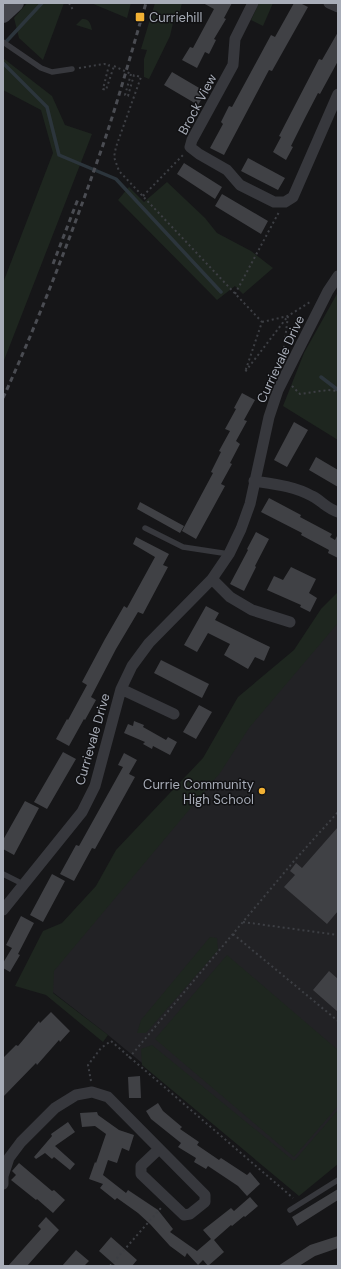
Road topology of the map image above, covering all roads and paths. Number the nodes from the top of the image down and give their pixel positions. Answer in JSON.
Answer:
{"nodes":[{"id":1,"x":16,"y":3,"type":"edge"},
{"id":2,"x":69,"y":3,"type":"edge"},
{"id":3,"x":253,"y":3,"type":"edge"},
{"id":4,"x":329,"y":3,"type":"edge"},
{"id":5,"x":338,"y":8,"type":"edge"},
{"id":6,"x":74,"y":10,"type":"dead end"},
{"id":7,"x":3,"y":14,"type":"edge"},
{"id":8,"x":3,"y":42,"type":"edge"},
{"id":9,"x":72,"y":70,"type":"joint"},
{"id":10,"x":338,"y":94,"type":"edge"},
{"id":11,"x":190,"y":147,"type":"junction"},
{"id":12,"x":143,"y":196,"type":"junction"},
{"id":13,"x":279,"y":202,"type":"junction"},
{"id":14,"x":338,"y":276,"type":"edge"},
{"id":15,"x":328,"y":291,"type":"junction"},
{"id":16,"x":235,"y":294,"type":"junction"},
{"id":17,"x":288,"y":316,"type":"junction"},
{"id":18,"x":262,"y":322,"type":"junction"},
{"id":19,"x":282,"y":360,"type":"dead end"},
{"id":20,"x":283,"y":378,"type":"junction"},
{"id":21,"x":338,"y":391,"type":"edge"},
{"id":22,"x":254,"y":481,"type":"junction"},
{"id":23,"x":338,"y":512,"type":"edge"},
{"id":24,"x":145,"y":528,"type":"dead end"},
{"id":25,"x":229,"y":554,"type":"junction"},
{"id":26,"x":212,"y":579,"type":"junction"},
{"id":27,"x":290,"y":622,"type":"dead end"},
{"id":28,"x":121,"y":689,"type":"junction"},
{"id":29,"x":174,"y":714,"type":"dead end"},
{"id":30,"x":338,"y":812,"type":"edge"},
{"id":31,"x":3,"y":874,"type":"edge"},
{"id":32,"x":23,"y":884,"type":"junction"},
{"id":33,"x":3,"y":910,"type":"edge"},
{"id":34,"x":243,"y":922,"type":"junction"},
{"id":35,"x":233,"y":934,"type":"junction"},
{"id":36,"x":338,"y":935,"type":"edge"},
{"id":37,"x":338,"y":1021,"type":"edge"},
{"id":38,"x":129,"y":1058,"type":"junction"},
{"id":39,"x":92,"y":1092,"type":"junction"},
{"id":40,"x":159,"y":1149,"type":"junction"},
{"id":41,"x":338,"y":1180,"type":"edge"},
{"id":42,"x":3,"y":1184,"type":"edge"},
{"id":43,"x":168,"y":1200,"type":"junction"},
{"id":44,"x":300,"y":1204,"type":"junction"},
{"id":45,"x":290,"y":1210,"type":"dead end"},
{"id":46,"x":110,"y":1266,"type":"edge"}],
"edges":[{"from":1,"to":7,"type":"street"},
{"from":2,"to":6,"type":"path"},
{"from":3,"to":11,"type":"street","name":"Brock View"},
{"from":4,"to":5,"type":"street"},
{"from":8,"to":9,"type":"lane"},
{"from":9,"to":12,"type":"path","bridge":true},
{"from":10,"to":13,"type":"street"},
{"from":11,"to":12,"type":"path"},
{"from":11,"to":13,"type":"street","name":"Brock View"},
{"from":12,"to":16,"type":"path"},
{"from":13,"to":16,"type":"path"},
{"from":14,"to":15,"type":"street","name":"Currievale Drive"},
{"from":15,"to":17,"type":"path"},
{"from":15,"to":20,"type":"street","name":"Currievale Drive"},
{"from":16,"to":18,"type":"path"},
{"from":17,"to":18,"type":"path"},
{"from":17,"to":18,"type":"path"},
{"from":17,"to":19,"type":"path"},
{"from":20,"to":21,"type":"path"},
{"from":20,"to":22,"type":"street","name":"Currievale Drive"},
{"from":22,"to":23,"type":"street"},
{"from":22,"to":25,"type":"street","name":"Currievale Drive"},
{"from":24,"to":25,"type":"lane"},
{"from":25,"to":26,"type":"street","name":"Currievale Drive"},
{"from":26,"to":27,"type":"street"},
{"from":26,"to":28,"type":"street","name":"Currievale Drive"},
{"from":28,"to":29,"type":"street","name":"Currievale Drive"},
{"from":28,"to":32,"type":"street","name":"Currievale Drive"},
{"from":30,"to":34,"type":"path"},
{"from":31,"to":32,"type":"lane"},
{"from":32,"to":33,"type":"street","name":"Currievale Drive"},
{"from":34,"to":35,"type":"path"},
{"from":34,"to":36,"type":"path"},
{"from":35,"to":37,"type":"path"},
{"from":35,"to":38,"type":"path"},
{"from":38,"to":39,"type":"path"},
{"from":38,"to":44,"type":"path"},
{"from":39,"to":40,"type":"street"},
{"from":39,"to":42,"type":"street"},
{"from":40,"to":43,"type":"street"},
{"from":40,"to":43,"type":"street"},
{"from":41,"to":44,"type":"lane"},
{"from":43,"to":46,"type":"path"},
{"from":44,"to":45,"type":"lane"}]}
